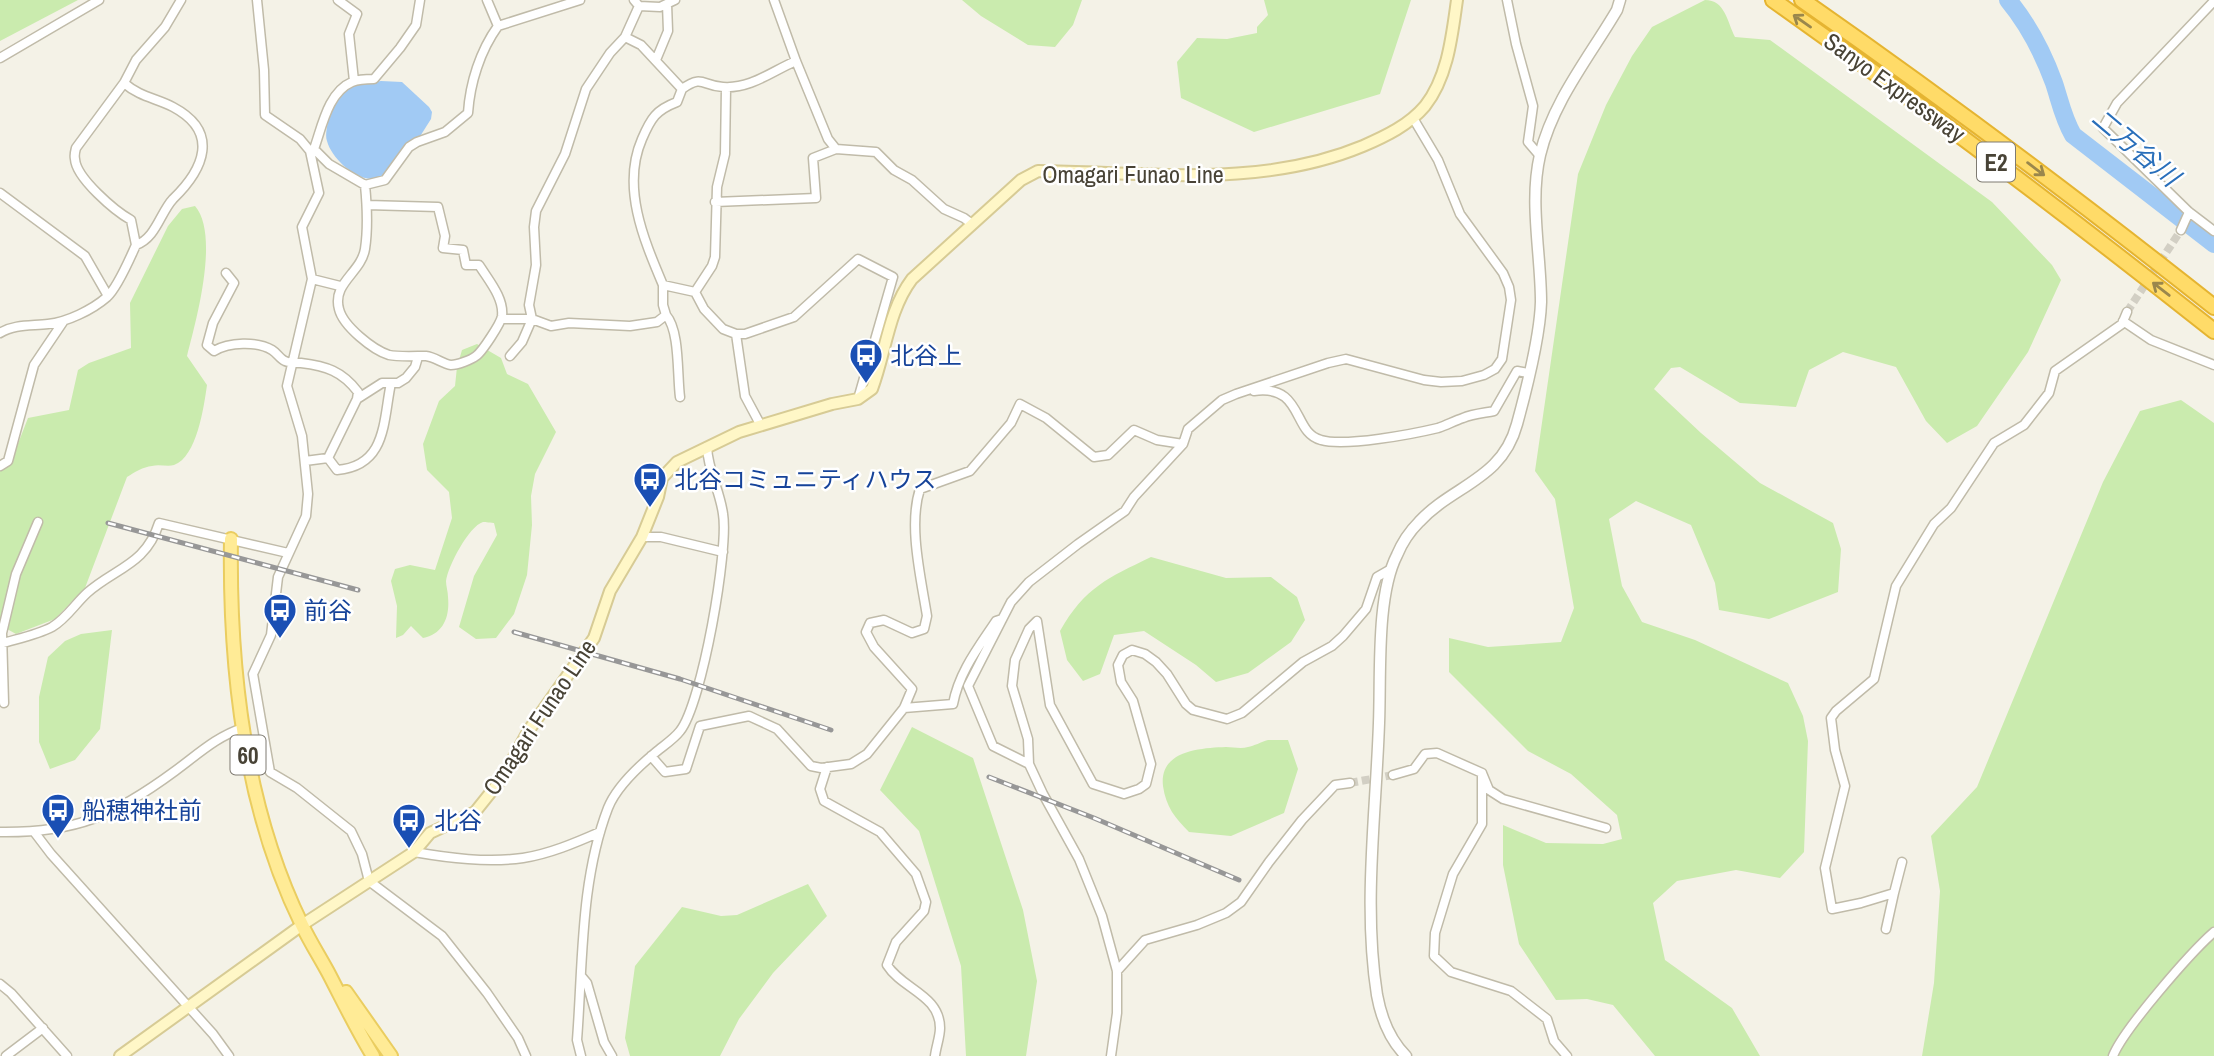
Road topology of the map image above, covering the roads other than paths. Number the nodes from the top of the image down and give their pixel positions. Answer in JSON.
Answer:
{"nodes":[{"id":1,"x":99,"y":0,"type":"edge"},
{"id":2,"x":181,"y":0,"type":"edge"},
{"id":3,"x":257,"y":0,"type":"edge"},
{"id":4,"x":338,"y":0,"type":"edge"},
{"id":5,"x":420,"y":0,"type":"edge"},
{"id":6,"x":487,"y":0,"type":"edge"},
{"id":7,"x":580,"y":0,"type":"edge"},
{"id":8,"x":774,"y":0,"type":"edge"},
{"id":9,"x":1457,"y":0,"type":"edge"},
{"id":10,"x":1507,"y":0,"type":"edge"},
{"id":11,"x":1620,"y":0,"type":"edge"},
{"id":12,"x":1773,"y":0,"type":"edge"},
{"id":13,"x":1802,"y":0,"type":"edge"},
{"id":14,"x":2214,"y":1,"type":"edge"},
{"id":15,"x":671,"y":2,"type":"edge"},
{"id":16,"x":637,"y":3,"type":"edge"},
{"id":17,"x":498,"y":26,"type":"junction"},
{"id":18,"x":625,"y":37,"type":"junction"},
{"id":19,"x":0,"y":58,"type":"edge"},
{"id":20,"x":656,"y":60,"type":"junction"},
{"id":21,"x":796,"y":61,"type":"junction"},
{"id":22,"x":354,"y":81,"type":"junction"},
{"id":23,"x":124,"y":83,"type":"junction"},
{"id":24,"x":726,"y":88,"type":"junction"},
{"id":25,"x":682,"y":89,"type":"junction"},
{"id":26,"x":1413,"y":118,"type":"junction"},
{"id":27,"x":836,"y":149,"type":"junction"},
{"id":28,"x":312,"y":150,"type":"junction"},
{"id":29,"x":1539,"y":156,"type":"junction"},
{"id":30,"x":365,"y":185,"type":"junction"},
{"id":31,"x":0,"y":193,"type":"edge"},
{"id":32,"x":715,"y":202,"type":"junction"},
{"id":33,"x":367,"y":205,"type":"junction"},
{"id":34,"x":2189,"y":213,"type":"junction"},
{"id":35,"x":972,"y":224,"type":"junction"},
{"id":36,"x":2181,"y":230,"type":"tunnel mouth"},
{"id":37,"x":2214,"y":231,"type":"edge"},
{"id":38,"x":136,"y":245,"type":"junction"},
{"id":39,"x":226,"y":273,"type":"dead end"},
{"id":40,"x":312,"y":279,"type":"junction"},
{"id":41,"x":663,"y":285,"type":"junction"},
{"id":42,"x":340,"y":286,"type":"junction"},
{"id":43,"x":695,"y":292,"type":"junction"},
{"id":44,"x":108,"y":296,"type":"junction"},
{"id":45,"x":2214,"y":307,"type":"edge"},
{"id":46,"x":2127,"y":312,"type":"tunnel mouth"},
{"id":47,"x":666,"y":315,"type":"junction"},
{"id":48,"x":502,"y":319,"type":"junction"},
{"id":49,"x":532,"y":319,"type":"junction"},
{"id":50,"x":2123,"y":321,"type":"junction"},
{"id":51,"x":63,"y":322,"type":"junction"},
{"id":52,"x":2214,"y":331,"type":"edge"},
{"id":53,"x":0,"y":333,"type":"edge"},
{"id":54,"x":736,"y":334,"type":"junction"},
{"id":55,"x":510,"y":356,"type":"dead end"},
{"id":56,"x":418,"y":357,"type":"junction"},
{"id":57,"x":292,"y":362,"type":"junction"},
{"id":58,"x":2214,"y":365,"type":"edge"},
{"id":59,"x":1528,"y":373,"type":"junction"},
{"id":60,"x":391,"y":383,"type":"junction"},
{"id":61,"x":1236,"y":394,"type":"junction"},
{"id":62,"x":680,"y":397,"type":"dead end"},
{"id":63,"x":357,"y":399,"type":"junction"},
{"id":64,"x":858,"y":399,"type":"junction"},
{"id":65,"x":760,"y":424,"type":"junction"},
{"id":66,"x":1183,"y":444,"type":"junction"},
{"id":67,"x":707,"y":447,"type":"junction"},
{"id":68,"x":328,"y":458,"type":"junction"},
{"id":69,"x":305,"y":461,"type":"junction"},
{"id":70,"x":0,"y":466,"type":"edge"},
{"id":71,"x":38,"y":522,"type":"dead end"},
{"id":72,"x":642,"y":537,"type":"junction"},
{"id":73,"x":231,"y":539,"type":"junction"},
{"id":74,"x":723,"y":552,"type":"junction"},
{"id":75,"x":289,"y":553,"type":"junction"},
{"id":76,"x":1391,"y":569,"type":"junction"},
{"id":77,"x":1002,"y":620,"type":"junction"},
{"id":78,"x":1,"y":644,"type":"edge"},
{"id":79,"x":4,"y":703,"type":"dead end"},
{"id":80,"x":904,"y":708,"type":"junction"},
{"id":81,"x":243,"y":728,"type":"junction"},
{"id":82,"x":651,"y":756,"type":"junction"},
{"id":83,"x":1029,"y":764,"type":"junction"},
{"id":84,"x":827,"y":767,"type":"junction"},
{"id":85,"x":1482,"y":773,"type":"junction"},
{"id":86,"x":1393,"y":775,"type":"tunnel mouth"},
{"id":87,"x":1350,"y":783,"type":"tunnel mouth"},
{"id":88,"x":1606,"y":828,"type":"dead end"},
{"id":89,"x":0,"y":832,"type":"edge"},
{"id":90,"x":600,"y":832,"type":"junction"},
{"id":91,"x":35,"y":833,"type":"junction"},
{"id":92,"x":414,"y":852,"type":"junction"},
{"id":93,"x":1902,"y":862,"type":"dead end"},
{"id":94,"x":369,"y":881,"type":"junction"},
{"id":95,"x":1894,"y":893,"type":"junction"},
{"id":96,"x":302,"y":925,"type":"junction"},
{"id":97,"x":1886,"y":929,"type":"dead end"},
{"id":98,"x":2214,"y":932,"type":"edge"},
{"id":99,"x":321,"y":957,"type":"junction"},
{"id":100,"x":1117,"y":971,"type":"junction"},
{"id":101,"x":582,"y":977,"type":"junction"},
{"id":102,"x":0,"y":984,"type":"edge"},
{"id":103,"x":187,"y":1007,"type":"junction"},
{"id":104,"x":43,"y":1028,"type":"junction"},
{"id":105,"x":0,"y":1051,"type":"edge"},
{"id":106,"x":5,"y":1056,"type":"edge"},
{"id":107,"x":67,"y":1056,"type":"edge"},
{"id":108,"x":120,"y":1056,"type":"edge"},
{"id":109,"x":229,"y":1056,"type":"edge"},
{"id":110,"x":373,"y":1056,"type":"edge"},
{"id":111,"x":391,"y":1056,"type":"edge"},
{"id":112,"x":526,"y":1056,"type":"edge"},
{"id":113,"x":581,"y":1056,"type":"edge"},
{"id":114,"x":612,"y":1056,"type":"edge"},
{"id":115,"x":935,"y":1056,"type":"edge"},
{"id":116,"x":1111,"y":1056,"type":"edge"},
{"id":117,"x":1406,"y":1056,"type":"edge"},
{"id":118,"x":1567,"y":1056,"type":"edge"},
{"id":119,"x":2113,"y":1056,"type":"edge"}],
"edges":[{"from":1,"to":19,"type":"street"},
{"from":2,"to":23,"type":"street"},
{"from":3,"to":28,"type":"street"},
{"from":4,"to":22,"type":"street"},
{"from":5,"to":22,"type":"street"},
{"from":6,"to":17,"type":"street"},
{"from":7,"to":17,"type":"street"},
{"from":8,"to":21,"type":"street"},
{"from":9,"to":26,"type":"main road","name":"Omagari Funao Line"},
{"from":10,"to":29,"type":"street"},
{"from":11,"to":29,"type":"street"},
{"from":52,"to":12,"type":"highway","name":"Sanyo Expressway","number":"E2","one_way":true},
{"from":13,"to":45,"type":"highway","name":"Sanyo Expressway","number":"E2","one_way":true},
{"from":14,"to":34,"type":"street"},
{"from":15,"to":16,"type":"street"},
{"from":15,"to":20,"type":"street"},
{"from":16,"to":18,"type":"street"},
{"from":17,"to":30,"type":"street"},
{"from":18,"to":20,"type":"street"},
{"from":18,"to":49,"type":"street"},
{"from":20,"to":25,"type":"street"},
{"from":21,"to":24,"type":"street"},
{"from":21,"to":27,"type":"street"},
{"from":22,"to":28,"type":"street"},
{"from":23,"to":38,"type":"street"},
{"from":23,"to":38,"type":"street"},
{"from":24,"to":25,"type":"street"},
{"from":24,"to":32,"type":"street"},
{"from":25,"to":41,"type":"street"},
{"from":26,"to":35,"type":"main road","name":"Omagari Funao Line"},
{"from":26,"to":61,"type":"street"},
{"from":27,"to":32,"type":"street"},
{"from":27,"to":35,"type":"street"},
{"from":28,"to":30,"type":"street"},
{"from":28,"to":40,"type":"street"},
{"from":29,"to":59,"type":"street"},
{"from":30,"to":33,"type":"street"},
{"from":31,"to":44,"type":"street"},
{"from":32,"to":43,"type":"street"},
{"from":33,"to":42,"type":"street"},
{"from":33,"to":48,"type":"street"},
{"from":34,"to":36,"type":"street"},
{"from":34,"to":37,"type":"street"},
{"from":35,"to":64,"type":"main road","name":"Omagari Funao Line"},
{"from":38,"to":44,"type":"street"},
{"from":39,"to":57,"type":"street"},
{"from":40,"to":42,"type":"street"},
{"from":40,"to":57,"type":"street"},
{"from":41,"to":43,"type":"street"},
{"from":41,"to":47,"type":"street"},
{"from":42,"to":56,"type":"street"},
{"from":43,"to":54,"type":"street"},
{"from":44,"to":51,"type":"street"},
{"from":46,"to":50,"type":"street"},
{"from":47,"to":49,"type":"street"},
{"from":47,"to":62,"type":"street"},
{"from":48,"to":49,"type":"street"},
{"from":48,"to":56,"type":"street"},
{"from":49,"to":55,"type":"street"},
{"from":50,"to":58,"type":"street"},
{"from":50,"to":95,"type":"street"},
{"from":51,"to":53,"type":"street"},
{"from":51,"to":70,"type":"street"},
{"from":54,"to":64,"type":"street"},
{"from":54,"to":65,"type":"street"},
{"from":56,"to":60,"type":"street"},
{"from":57,"to":63,"type":"street"},
{"from":57,"to":69,"type":"street"},
{"from":59,"to":61,"type":"street"},
{"from":59,"to":76,"type":"street"},
{"from":60,"to":63,"type":"street"},
{"from":60,"to":68,"type":"street"},
{"from":61,"to":66,"type":"street"},
{"from":63,"to":68,"type":"street"},
{"from":64,"to":65,"type":"main road","name":"Omagari Funao Line"},
{"from":65,"to":67,"type":"main road","name":"Omagari Funao Line"},
{"from":66,"to":77,"type":"street"},
{"from":66,"to":80,"type":"street"},
{"from":67,"to":72,"type":"main road","name":"Omagari Funao Line"},
{"from":67,"to":74,"type":"street"},
{"from":68,"to":69,"type":"street"},
{"from":69,"to":75,"type":"street"},
{"from":71,"to":78,"type":"street"},
{"from":72,"to":74,"type":"street"},
{"from":72,"to":92,"type":"main road","name":"Omagari Funao Line"},
{"from":73,"to":75,"type":"street"},
{"from":73,"to":78,"type":"street"},
{"from":73,"to":81,"type":"main road","number":"60"},
{"from":74,"to":82,"type":"street"},
{"from":75,"to":94,"type":"street"},
{"from":76,"to":83,"type":"street"},
{"from":76,"to":117,"type":"street"},
{"from":77,"to":80,"type":"street"},
{"from":77,"to":83,"type":"street"},
{"from":78,"to":79,"type":"street"},
{"from":80,"to":84,"type":"street"},
{"from":81,"to":91,"type":"street"},
{"from":81,"to":96,"type":"main road","number":"60"},
{"from":82,"to":84,"type":"street"},
{"from":82,"to":90,"type":"street"},
{"from":83,"to":100,"type":"street"},
{"from":84,"to":115,"type":"street"},
{"from":85,"to":86,"type":"street"},
{"from":85,"to":88,"type":"street"},
{"from":85,"to":118,"type":"street"},
{"from":87,"to":100,"type":"street"},
{"from":89,"to":91,"type":"street"},
{"from":90,"to":92,"type":"street"},
{"from":90,"to":101,"type":"street"},
{"from":91,"to":103,"type":"street"},
{"from":92,"to":94,"type":"main road","name":"Omagari Funao Line"},
{"from":93,"to":95,"type":"street"},
{"from":94,"to":96,"type":"main road","name":"Omagari Funao Line"},
{"from":94,"to":112,"type":"street"},
{"from":95,"to":97,"type":"street"},
{"from":96,"to":99,"type":"main road","number":"60"},
{"from":96,"to":103,"type":"main road","name":"Omagari Funao Line"},
{"from":98,"to":119,"type":"street"},
{"from":99,"to":110,"type":"main road","number":"60"},
{"from":99,"to":111,"type":"main road","number":"60"},
{"from":100,"to":116,"type":"street"},
{"from":101,"to":113,"type":"street"},
{"from":101,"to":114,"type":"street"},
{"from":102,"to":104,"type":"street"},
{"from":103,"to":108,"type":"main road","name":"Omagari Funao Line"},
{"from":103,"to":109,"type":"street"},
{"from":104,"to":106,"type":"street"},
{"from":104,"to":107,"type":"street"},
{"from":105,"to":106,"type":"street"}]}
